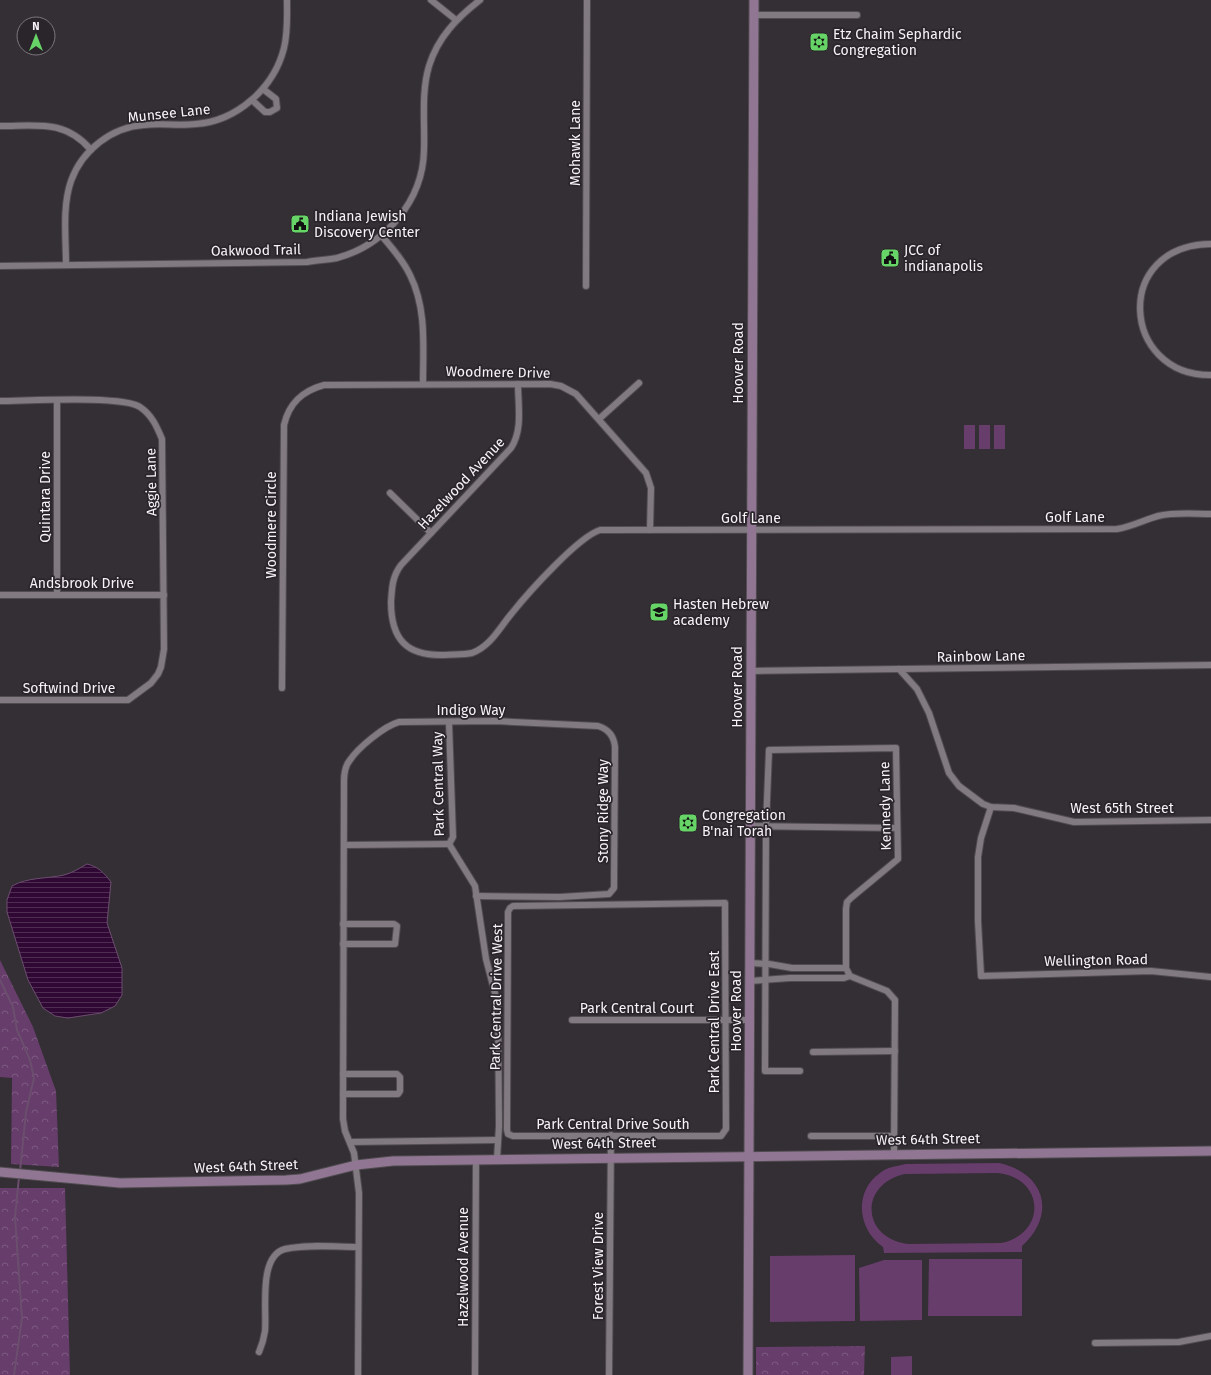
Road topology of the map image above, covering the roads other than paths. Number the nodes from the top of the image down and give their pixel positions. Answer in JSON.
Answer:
{"nodes":[{"id":1,"x":287,"y":0,"type":"edge"},
{"id":2,"x":431,"y":0,"type":"edge"},
{"id":3,"x":480,"y":0,"type":"edge"},
{"id":4,"x":587,"y":0,"type":"edge"},
{"id":5,"x":754,"y":0,"type":"edge"},
{"id":6,"x":754,"y":15,"type":"junction"},
{"id":7,"x":857,"y":15,"type":"dead end"},
{"id":8,"x":456,"y":20,"type":"junction"},
{"id":9,"x":264,"y":89,"type":"junction"},
{"id":10,"x":252,"y":100,"type":"junction"},
{"id":11,"x":0,"y":126,"type":"edge"},
{"id":12,"x":91,"y":150,"type":"junction"},
{"id":13,"x":381,"y":235,"type":"junction"},
{"id":14,"x":1211,"y":244,"type":"edge"},
{"id":15,"x":66,"y":265,"type":"junction"},
{"id":16,"x":0,"y":266,"type":"edge"},
{"id":17,"x":586,"y":286,"type":"dead end"},
{"id":18,"x":1211,"y":375,"type":"edge"},
{"id":19,"x":638,"y":383,"type":"dead end"},
{"id":20,"x":423,"y":384,"type":"junction"},
{"id":21,"x":518,"y":384,"type":"junction"},
{"id":22,"x":327,"y":385,"type":"joint"},
{"id":23,"x":0,"y":401,"type":"edge"},
{"id":24,"x":57,"y":401,"type":"junction"},
{"id":25,"x":598,"y":419,"type":"junction"},
{"id":26,"x":390,"y":493,"type":"dead end"},
{"id":27,"x":1211,"y":514,"type":"edge"},
{"id":28,"x":650,"y":530,"type":"junction"},
{"id":29,"x":752,"y":530,"type":"junction"},
{"id":30,"x":431,"y":533,"type":"junction"},
{"id":31,"x":392,"y":586,"type":"joint"},
{"id":32,"x":57,"y":594,"type":"junction"},
{"id":33,"x":0,"y":595,"type":"edge"},
{"id":34,"x":164,"y":595,"type":"junction"},
{"id":35,"x":1211,"y":665,"type":"edge"},
{"id":36,"x":899,"y":669,"type":"junction"},
{"id":37,"x":751,"y":671,"type":"junction"},
{"id":38,"x":282,"y":688,"type":"dead end"},
{"id":39,"x":137,"y":695,"type":"joint"},
{"id":40,"x":0,"y":700,"type":"edge"},
{"id":41,"x":449,"y":723,"type":"junction"},
{"id":42,"x":608,"y":731,"type":"joint"},
{"id":43,"x":769,"y":750,"type":"joint"},
{"id":44,"x":991,"y":807,"type":"junction"},
{"id":45,"x":1211,"y":820,"type":"edge"},
{"id":46,"x":751,"y":826,"type":"junction"},
{"id":47,"x":766,"y":826,"type":"junction"},
{"id":48,"x":897,"y":828,"type":"junction"},
{"id":49,"x":449,"y":844,"type":"junction"},
{"id":50,"x":344,"y":845,"type":"junction"},
{"id":51,"x":476,"y":896,"type":"junction"},
{"id":52,"x":725,"y":903,"type":"joint"},
{"id":53,"x":343,"y":924,"type":"junction"},
{"id":54,"x":343,"y":944,"type":"junction"},
{"id":55,"x":750,"y":963,"type":"junction"},
{"id":56,"x":765,"y":963,"type":"junction"},
{"id":57,"x":846,"y":968,"type":"junction"},
{"id":58,"x":850,"y":976,"type":"junction"},
{"id":59,"x":1211,"y":976,"type":"edge"},
{"id":60,"x":750,"y":981,"type":"junction"},
{"id":61,"x":764,"y":981,"type":"junction"},
{"id":62,"x":572,"y":1020,"type":"dead end"},
{"id":63,"x":726,"y":1020,"type":"junction"},
{"id":64,"x":750,"y":1020,"type":"junction"},
{"id":65,"x":895,"y":1051,"type":"junction"},
{"id":66,"x":813,"y":1052,"type":"dead end"},
{"id":67,"x":800,"y":1071,"type":"dead end"},
{"id":68,"x":343,"y":1074,"type":"junction"},
{"id":69,"x":343,"y":1094,"type":"junction"},
{"id":70,"x":508,"y":1134,"type":"joint"},
{"id":71,"x":612,"y":1136,"type":"junction"},
{"id":72,"x":718,"y":1136,"type":"joint"},
{"id":73,"x":811,"y":1136,"type":"dead end"},
{"id":74,"x":894,"y":1136,"type":"junction"},
{"id":75,"x":497,"y":1140,"type":"junction"},
{"id":76,"x":350,"y":1142,"type":"junction"},
{"id":77,"x":1211,"y":1151,"type":"edge"},
{"id":78,"x":894,"y":1153,"type":"junction"},
{"id":79,"x":749,"y":1155,"type":"junction"},
{"id":80,"x":611,"y":1158,"type":"junction"},
{"id":81,"x":476,"y":1159,"type":"junction"},
{"id":82,"x":497,"y":1159,"type":"junction"},
{"id":83,"x":356,"y":1165,"type":"junction"},
{"id":84,"x":1,"y":1173,"type":"edge"},
{"id":85,"x":358,"y":1247,"type":"junction"},
{"id":86,"x":1211,"y":1336,"type":"edge"},
{"id":87,"x":1096,"y":1343,"type":"dead end"},
{"id":88,"x":259,"y":1352,"type":"dead end"},
{"id":89,"x":358,"y":1375,"type":"edge"},
{"id":90,"x":475,"y":1375,"type":"edge"},
{"id":91,"x":609,"y":1375,"type":"edge"},
{"id":92,"x":748,"y":1375,"type":"edge"}],
"edges":[{"from":1,"to":9,"type":"street","name":"Munsee Lane"},
{"from":2,"to":8,"type":"street"},
{"from":3,"to":8,"type":"street","name":"Oakwood Trail"},
{"from":4,"to":17,"type":"street","name":"Mohawk Lane"},
{"from":5,"to":6,"type":"street","name":"Hoover Road"},
{"from":6,"to":7,"type":"street"},
{"from":6,"to":29,"type":"street","name":"Hoover Road"},
{"from":8,"to":13,"type":"street","name":"Oakwood Trail"},
{"from":9,"to":10,"type":"street","name":"Munsee Lane"},
{"from":9,"to":10,"type":"street"},
{"from":10,"to":12,"type":"street","name":"Munsee Lane"},
{"from":11,"to":12,"type":"street"},
{"from":12,"to":15,"type":"street","name":"Munsee Lane"},
{"from":13,"to":15,"type":"street","name":"Oakwood Trail"},
{"from":13,"to":20,"type":"street"},
{"from":14,"to":18,"type":"street"},
{"from":15,"to":16,"type":"street","name":"Oakwood Trail"},
{"from":19,"to":25,"type":"street"},
{"from":20,"to":21,"type":"street","name":"Woodmere Drive"},
{"from":20,"to":22,"type":"street","name":"Woodmere Drive"},
{"from":21,"to":25,"type":"street","name":"Woodmere Drive"},
{"from":21,"to":30,"type":"street","name":"Hazelwood Avenue"},
{"from":22,"to":38,"type":"street","name":"Woodmere Circle"},
{"from":23,"to":24,"type":"street","name":"Aggie Lane"},
{"from":24,"to":32,"type":"street","name":"Quintara Drive"},
{"from":24,"to":34,"type":"street","name":"Aggie Lane"},
{"from":25,"to":28,"type":"street","name":"Woodmere Drive"},
{"from":26,"to":30,"type":"street"},
{"from":27,"to":29,"type":"street","name":"Golf Lane"},
{"from":28,"to":29,"type":"street","name":"Golf Lane"},
{"from":28,"to":31,"type":"street","name":"Golf Lane"},
{"from":29,"to":37,"type":"street","name":"Hoover Road"},
{"from":30,"to":31,"type":"street","name":"Hazelwood Avenue"},
{"from":32,"to":33,"type":"street","name":"Andsbrook Drive"},
{"from":32,"to":34,"type":"street","name":"Andsbrook Drive"},
{"from":34,"to":39,"type":"street","name":"Aggie Lane"},
{"from":35,"to":36,"type":"street","name":"Rainbow Lane"},
{"from":36,"to":37,"type":"street","name":"Rainbow Lane"},
{"from":36,"to":44,"type":"street","name":"West 65th Street"},
{"from":37,"to":46,"type":"street","name":"Hoover Road"},
{"from":39,"to":40,"type":"street","name":"Softwind Drive"},
{"from":41,"to":42,"type":"street","name":"Indigo Way"},
{"from":41,"to":49,"type":"street","name":"Park Central Way"},
{"from":41,"to":50,"type":"street","name":"Indigo Way"},
{"from":42,"to":51,"type":"street","name":"Stony Ridge Way"},
{"from":43,"to":47,"type":"street","name":"Hoover Road"},
{"from":43,"to":48,"type":"street","name":"Kennedy Lane"},
{"from":44,"to":45,"type":"street","name":"West 65th Street"},
{"from":44,"to":59,"type":"street","name":"Wellington Road"},
{"from":46,"to":47,"type":"street"},
{"from":46,"to":55,"type":"street","name":"Hoover Road"},
{"from":47,"to":48,"type":"street"},
{"from":47,"to":56,"type":"street","name":"Hoover Road"},
{"from":48,"to":57,"type":"street","name":"Kennedy Lane"},
{"from":49,"to":50,"type":"street"},
{"from":49,"to":51,"type":"street"},
{"from":50,"to":53,"type":"street"},
{"from":51,"to":75,"type":"street"},
{"from":52,"to":63,"type":"street","name":"Park Central Drive East"},
{"from":52,"to":70,"type":"street","name":"Park Central Drive West"},
{"from":53,"to":54,"type":"street"},
{"from":53,"to":54,"type":"street"},
{"from":54,"to":68,"type":"street"},
{"from":55,"to":56,"type":"street"},
{"from":55,"to":60,"type":"street","name":"Hoover Road"},
{"from":56,"to":57,"type":"street"},
{"from":56,"to":61,"type":"street","name":"Hoover Road"},
{"from":57,"to":58,"type":"street","name":"Kennedy Lane"},
{"from":58,"to":61,"type":"street"},
{"from":58,"to":65,"type":"street"},
{"from":60,"to":61,"type":"street"},
{"from":60,"to":64,"type":"street","name":"Hoover Road"},
{"from":61,"to":67,"type":"street","name":"Hoover Road"},
{"from":62,"to":63,"type":"street","name":"Park Central Court"},
{"from":63,"to":64,"type":"street","name":"Park Central Court"},
{"from":63,"to":72,"type":"street","name":"Park Central Drive East"},
{"from":64,"to":79,"type":"street","name":"Hoover Road"},
{"from":65,"to":66,"type":"street"},
{"from":65,"to":74,"type":"street"},
{"from":68,"to":69,"type":"street"},
{"from":68,"to":69,"type":"street"},
{"from":69,"to":76,"type":"street"},
{"from":70,"to":71,"type":"street","name":"Park Central Drive South"},
{"from":71,"to":72,"type":"street","name":"Park Central Drive South"},
{"from":71,"to":80,"type":"street","name":"Forest View Drive"},
{"from":73,"to":74,"type":"street","name":"West 64th Street"},
{"from":74,"to":78,"type":"street"},
{"from":75,"to":76,"type":"street"},
{"from":75,"to":82,"type":"street"},
{"from":76,"to":83,"type":"street"},
{"from":77,"to":78,"type":"street","name":"West 64th Street"},
{"from":78,"to":79,"type":"street","name":"West 64th Street"},
{"from":79,"to":80,"type":"street","name":"West 64th Street"},
{"from":79,"to":92,"type":"street","name":"Hoover Road"},
{"from":80,"to":82,"type":"street","name":"West 64th Street"},
{"from":80,"to":91,"type":"street","name":"Forest View Drive"},
{"from":81,"to":82,"type":"street","name":"West 64th Street"},
{"from":81,"to":83,"type":"street","name":"West 64th Street"},
{"from":81,"to":90,"type":"street","name":"Hazelwood Avenue"},
{"from":83,"to":84,"type":"street","name":"West 64th Street"},
{"from":83,"to":85,"type":"street"},
{"from":85,"to":88,"type":"street"},
{"from":85,"to":89,"type":"street"},
{"from":86,"to":87,"type":"street"}]}
